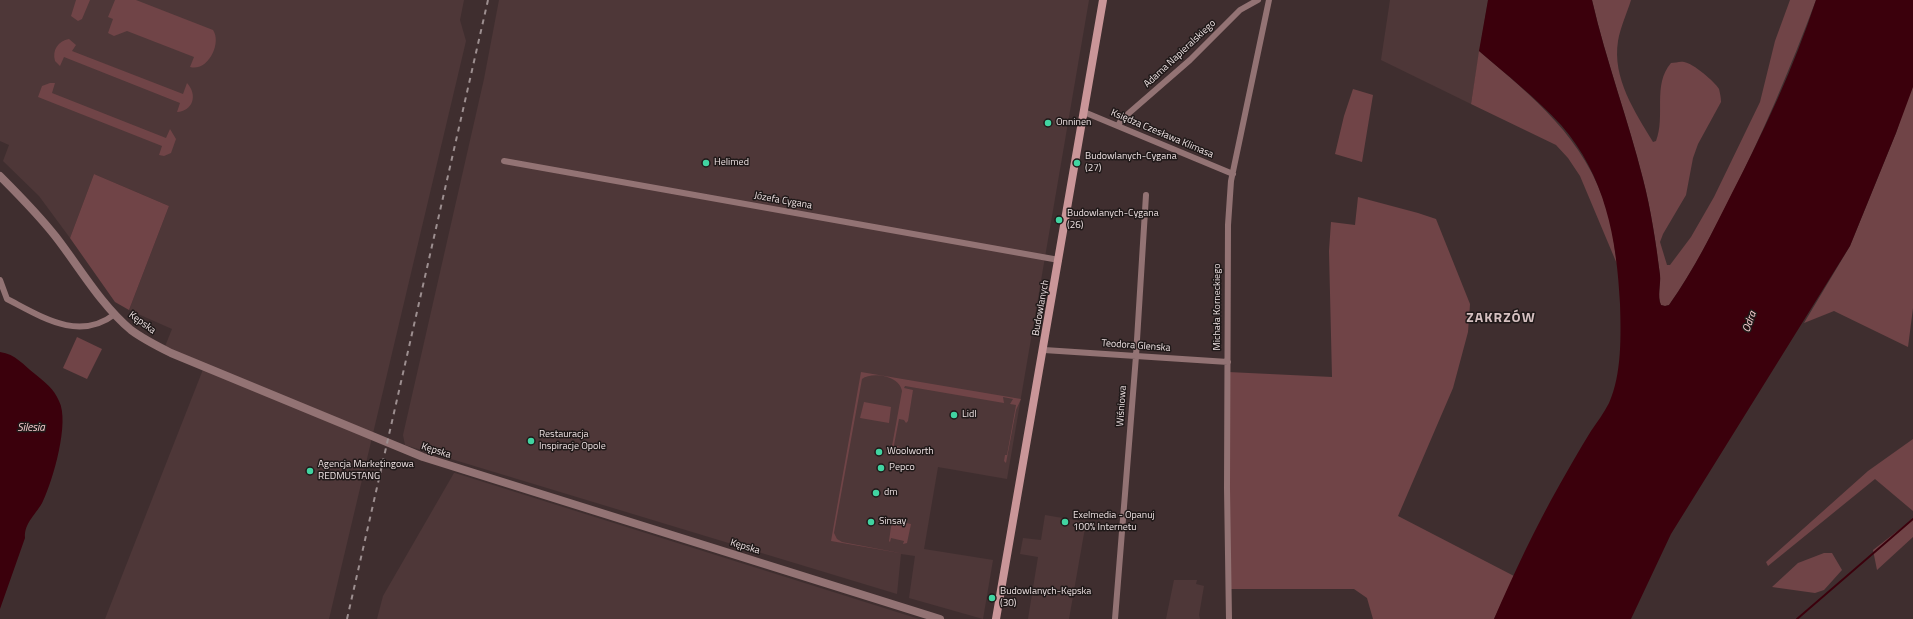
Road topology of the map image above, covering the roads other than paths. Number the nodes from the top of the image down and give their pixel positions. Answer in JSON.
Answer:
{"nodes":[{"id":1,"x":1103,"y":0,"type":"edge"},
{"id":2,"x":1258,"y":0,"type":"edge"},
{"id":3,"x":1269,"y":0,"type":"edge"},
{"id":4,"x":1084,"y":112,"type":"junction"},
{"id":5,"x":1118,"y":126,"type":"junction"},
{"id":6,"x":504,"y":162,"type":"dead end"},
{"id":7,"x":1233,"y":174,"type":"junction"},
{"id":8,"x":0,"y":176,"type":"edge"},
{"id":9,"x":1146,"y":195,"type":"dead end"},
{"id":10,"x":1059,"y":260,"type":"junction"},
{"id":11,"x":0,"y":280,"type":"edge"},
{"id":12,"x":115,"y":314,"type":"junction"},
{"id":13,"x":1044,"y":350,"type":"junction"},
{"id":14,"x":1136,"y":356,"type":"junction"},
{"id":15,"x":1228,"y":362,"type":"junction"},
{"id":16,"x":940,"y":619,"type":"edge"},
{"id":17,"x":996,"y":619,"type":"edge"},
{"id":18,"x":1115,"y":619,"type":"edge"},
{"id":19,"x":1229,"y":619,"type":"edge"}],
"edges":[{"from":1,"to":4,"type":"main road","name":"Budowlanych"},
{"from":2,"to":5,"type":"street","name":"Adama Napieralskiego"},
{"from":3,"to":7,"type":"street","name":"Michała Korneckiego"},
{"from":4,"to":5,"type":"street","name":"Księdza Czesława Klimasa"},
{"from":4,"to":10,"type":"main road","name":"Budowlanych"},
{"from":5,"to":7,"type":"street","name":"Księdza Czesława Klimasa"},
{"from":6,"to":10,"type":"street","name":"Józefa Cygana"},
{"from":7,"to":15,"type":"street","name":"Michała Korneckiego"},
{"from":8,"to":12,"type":"street","name":"Kępska"},
{"from":9,"to":14,"type":"street","name":"Wiśniowa"},
{"from":10,"to":13,"type":"main road","name":"Budowlanych"},
{"from":11,"to":12,"type":"street"},
{"from":12,"to":16,"type":"street","name":"Kępska"},
{"from":13,"to":14,"type":"street","name":"Teodora Glenska"},
{"from":13,"to":17,"type":"main road","name":"Budowlanych"},
{"from":14,"to":15,"type":"street","name":"Teodora Glenska"},
{"from":14,"to":18,"type":"street","name":"Wiśniowa"},
{"from":15,"to":19,"type":"street","name":"Michała Korneckiego"}]}
